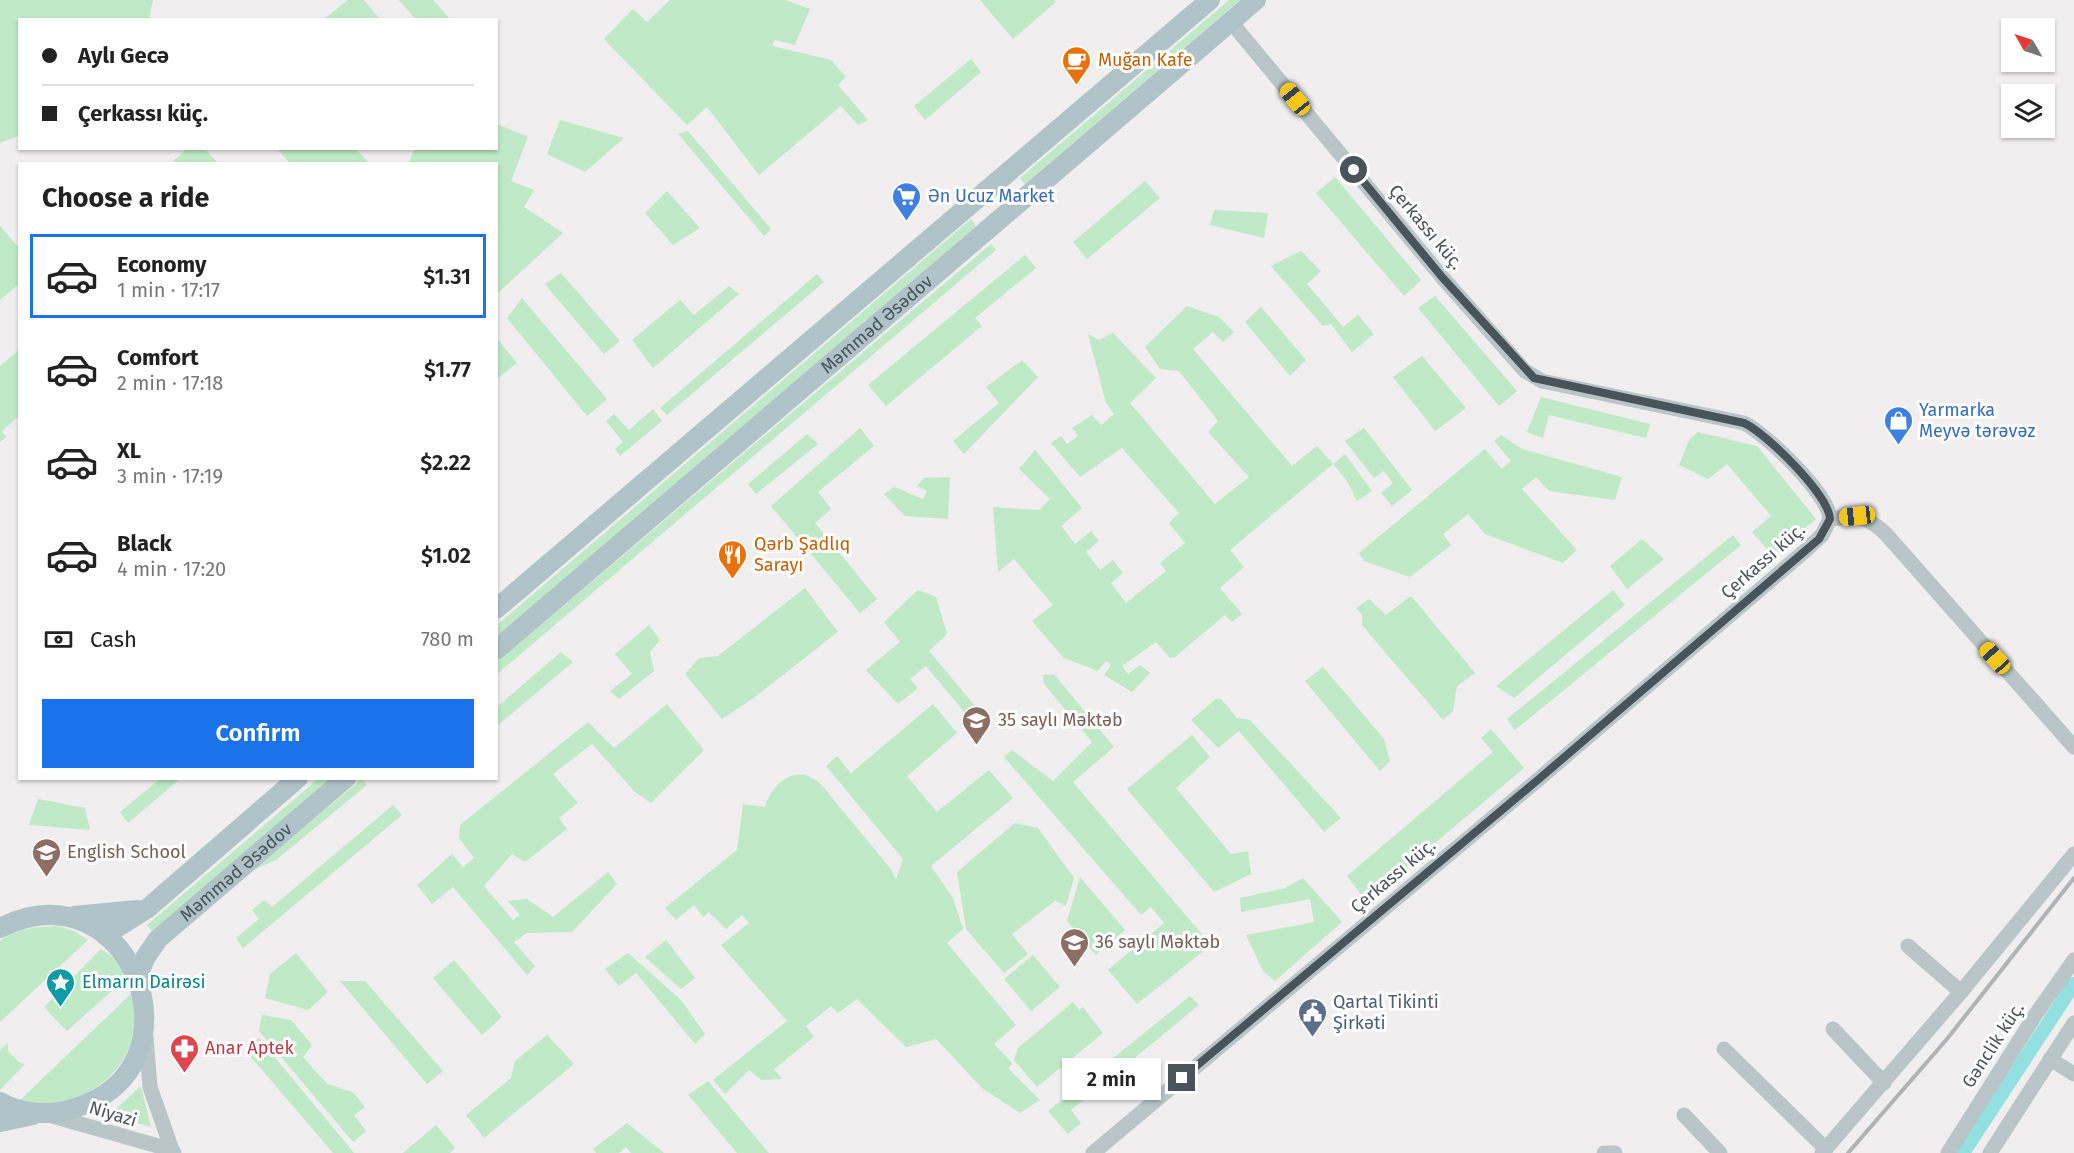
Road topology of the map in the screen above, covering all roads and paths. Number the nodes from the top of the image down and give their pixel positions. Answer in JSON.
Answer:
{"nodes":[{"id":1,"x":1210,"y":0,"type":"edge"},
{"id":2,"x":1256,"y":0,"type":"edge"},
{"id":3,"x":1231,"y":21,"type":"junction"},
{"id":4,"x":1830,"y":519,"type":"junction"},
{"id":5,"x":498,"y":607,"type":"edge"},
{"id":6,"x":498,"y":648,"type":"edge"},
{"id":7,"x":2074,"y":747,"type":"edge"},
{"id":8,"x":296,"y":780,"type":"edge"},
{"id":9,"x":344,"y":780,"type":"edge"},
{"id":10,"x":2074,"y":854,"type":"edge"},
{"id":11,"x":148,"y":908,"type":"junction"},
{"id":12,"x":0,"y":909,"type":"edge"},
{"id":13,"x":46,"y":915,"type":"junction"},
{"id":14,"x":0,"y":927,"type":"edge"},
{"id":15,"x":105,"y":934,"type":"junction"},
{"id":16,"x":1908,"y":946,"type":"dead end"},
{"id":17,"x":2074,"y":960,"type":"edge"},
{"id":18,"x":138,"y":977,"type":"junction"},
{"id":19,"x":1961,"y":992,"type":"junction"},
{"id":20,"x":145,"y":1016,"type":"junction"},
{"id":21,"x":2074,"y":1023,"type":"edge"},
{"id":22,"x":1833,"y":1029,"type":"dead end"},
{"id":23,"x":1724,"y":1049,"type":"dead end"},
{"id":24,"x":2050,"y":1059,"type":"junction"},
{"id":25,"x":2074,"y":1074,"type":"edge"},
{"id":26,"x":1884,"y":1083,"type":"junction"},
{"id":27,"x":1,"y":1108,"type":"edge"},
{"id":28,"x":40,"y":1113,"type":"junction"},
{"id":29,"x":1684,"y":1115,"type":"dead end"},
{"id":30,"x":1824,"y":1151,"type":"edge"},
{"id":31,"x":173,"y":1152,"type":"edge"},
{"id":32,"x":1093,"y":1153,"type":"edge"},
{"id":33,"x":1604,"y":1153,"type":"edge"},
{"id":34,"x":1615,"y":1153,"type":"edge"},
{"id":35,"x":1720,"y":1153,"type":"edge"},
{"id":36,"x":1948,"y":1153,"type":"edge"},
{"id":37,"x":1990,"y":1153,"type":"edge"}],
"edges":[{"from":1,"to":5,"type":"main road","name":"Məmməd Əsədov"},
{"from":2,"to":3,"type":"main road","name":"Məmməd Əsədov"},
{"from":3,"to":4,"type":"street","name":"Çerkassı küç."},
{"from":3,"to":6,"type":"main road","name":"Məmməd Əsədov"},
{"from":4,"to":7,"type":"street"},
{"from":4,"to":32,"type":"street","name":"Çerkassı küç."},
{"from":8,"to":11,"type":"main road","name":"Məmməd Əsədov"},
{"from":9,"to":18,"type":"main road","name":"Məmməd Əsədov"},
{"from":10,"to":19,"type":"street"},
{"from":11,"to":13,"type":"main road"},
{"from":11,"to":15,"type":"main road","name":"Məmməd Əsədov"},
{"from":12,"to":13,"type":"main road"},
{"from":13,"to":14,"type":"main road"},
{"from":13,"to":15,"type":"main road"},
{"from":15,"to":18,"type":"main road"},
{"from":16,"to":19,"type":"street"},
{"from":17,"to":36,"type":"street","name":"Gənclik küç."},
{"from":18,"to":20,"type":"main road"},
{"from":19,"to":26,"type":"street"},
{"from":20,"to":28,"type":"main road"},
{"from":20,"to":31,"type":"street"},
{"from":21,"to":24,"type":"street"},
{"from":22,"to":26,"type":"street"},
{"from":23,"to":30,"type":"street"},
{"from":24,"to":25,"type":"street"},
{"from":24,"to":37,"type":"street"},
{"from":26,"to":30,"type":"street"},
{"from":27,"to":28,"type":"main road"},
{"from":28,"to":31,"type":"street","name":"Niyazi"},
{"from":29,"to":35,"type":"street"},
{"from":33,"to":34,"type":"street"}]}
